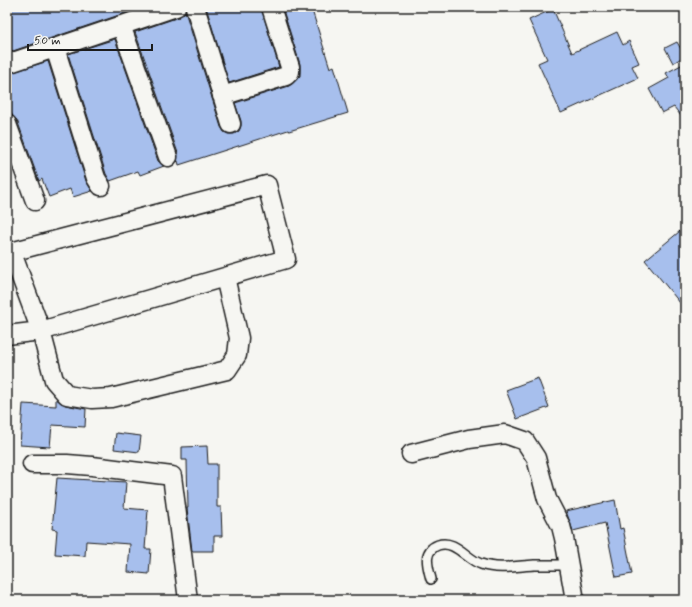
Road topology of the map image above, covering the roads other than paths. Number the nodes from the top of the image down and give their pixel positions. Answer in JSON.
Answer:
{"nodes":[{"id":1,"x":176,"y":7,"type":"edge"},
{"id":2,"x":195,"y":7,"type":"edge"},
{"id":3,"x":271,"y":7,"type":"edge"},
{"id":4,"x":121,"y":25,"type":"junction"},
{"id":5,"x":55,"y":48,"type":"junction"},
{"id":6,"x":7,"y":64,"type":"edge"},
{"id":7,"x":222,"y":96,"type":"junction"},
{"id":8,"x":7,"y":124,"type":"edge"},
{"id":9,"x":231,"y":124,"type":"dead end"},
{"id":10,"x":168,"y":157,"type":"dead end"},
{"id":11,"x":101,"y":186,"type":"dead end"},
{"id":12,"x":35,"y":201,"type":"dead end"},
{"id":13,"x":9,"y":253,"type":"edge"},
{"id":14,"x":225,"y":277,"type":"junction"},
{"id":15,"x":41,"y":331,"type":"junction"},
{"id":16,"x":7,"y":335,"type":"edge"},
{"id":17,"x":411,"y":454,"type":"dead end"},
{"id":18,"x":32,"y":464,"type":"dead end"},
{"id":19,"x":568,"y":565,"type":"junction"},
{"id":20,"x":431,"y":579,"type":"dead end"},
{"id":21,"x":188,"y":600,"type":"edge"},
{"id":22,"x":575,"y":600,"type":"edge"}],
"edges":[{"from":1,"to":4,"type":"street"},
{"from":2,"to":7,"type":"street"},
{"from":3,"to":7,"type":"street"},
{"from":4,"to":5,"type":"street"},
{"from":4,"to":10,"type":"street"},
{"from":5,"to":6,"type":"street"},
{"from":5,"to":11,"type":"street"},
{"from":7,"to":9,"type":"street"},
{"from":8,"to":12,"type":"street"},
{"from":13,"to":14,"type":"street"},
{"from":13,"to":15,"type":"street"},
{"from":14,"to":15,"type":"street"},
{"from":14,"to":15,"type":"street"},
{"from":15,"to":16,"type":"street"},
{"from":17,"to":19,"type":"street"},
{"from":18,"to":21,"type":"street"},
{"from":19,"to":20,"type":"lane"},
{"from":19,"to":22,"type":"street"}]}
